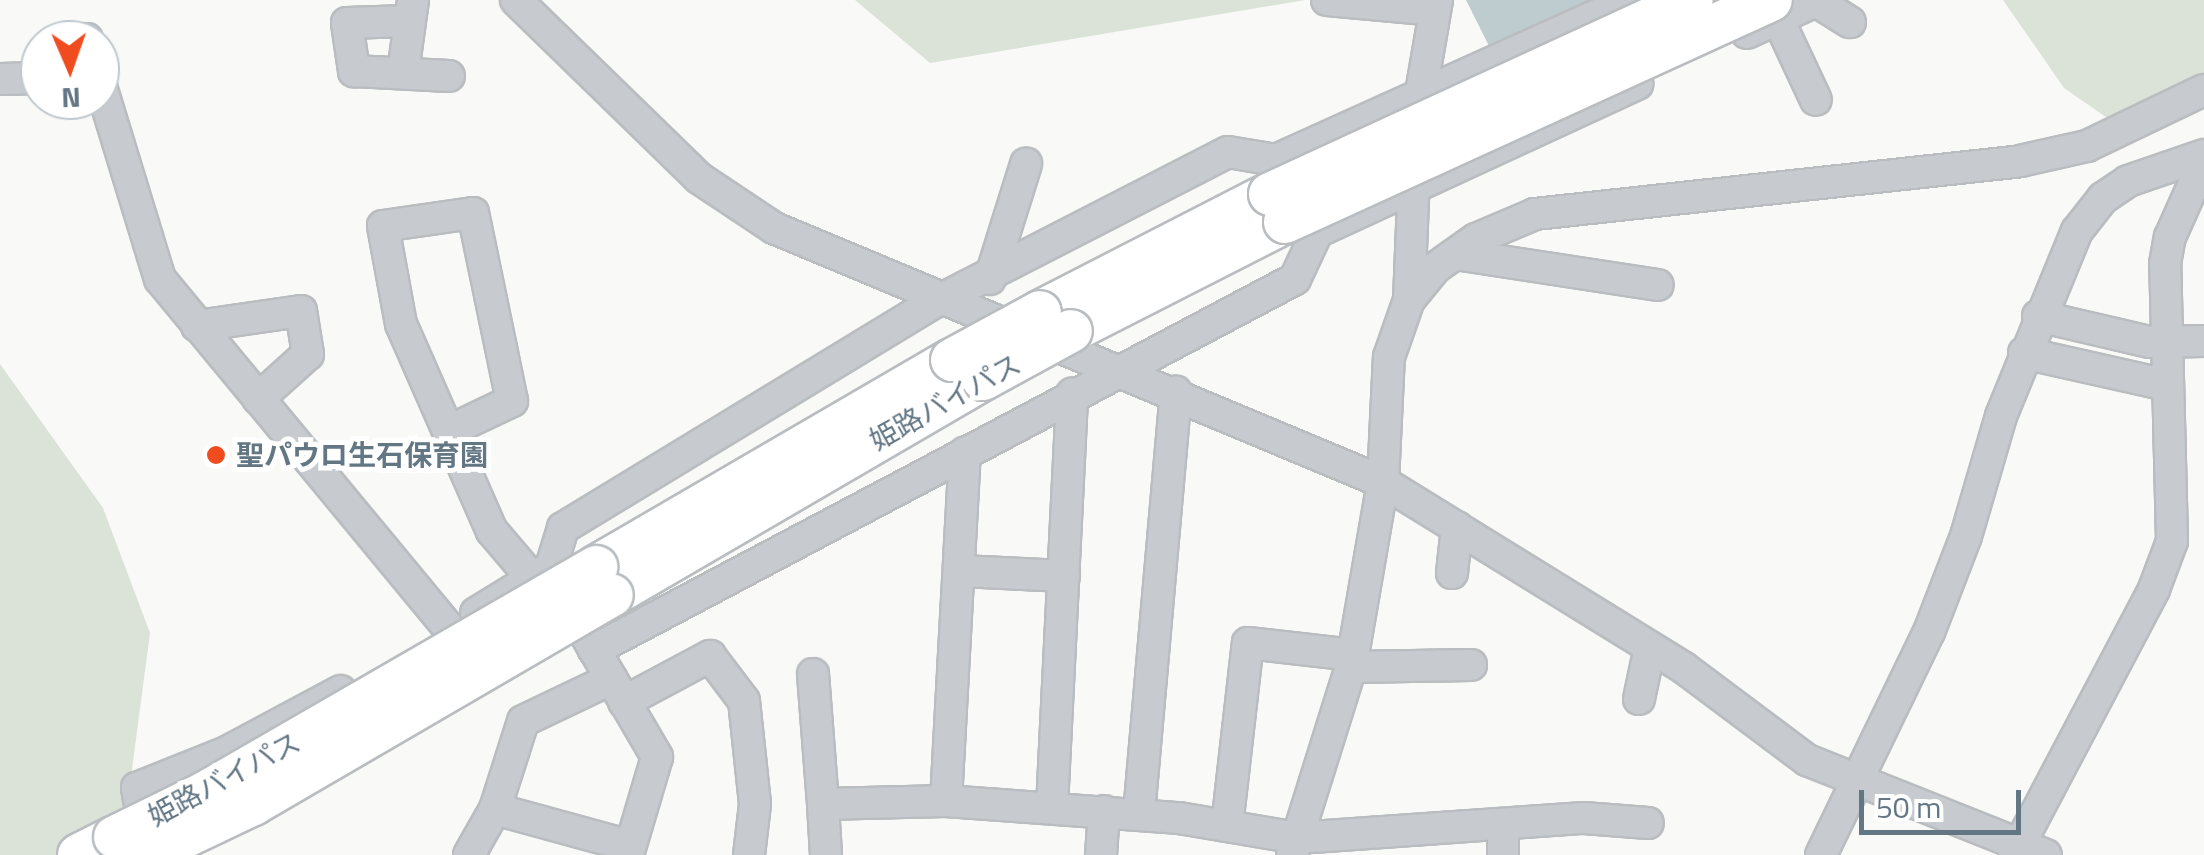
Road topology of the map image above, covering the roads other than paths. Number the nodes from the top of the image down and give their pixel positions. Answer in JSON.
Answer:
{"nodes":[{"id":1,"x":516,"y":0,"type":"edge"},
{"id":2,"x":1327,"y":0,"type":"edge"},
{"id":3,"x":1630,"y":0,"type":"edge"},
{"id":4,"x":1692,"y":0,"type":"edge"},
{"id":5,"x":1436,"y":5,"type":"edge"},
{"id":6,"x":1775,"y":9,"type":"edge"},
{"id":7,"x":410,"y":10,"type":"edge"},
{"id":8,"x":1850,"y":22,"type":"dead end"},
{"id":9,"x":402,"y":72,"type":"junction"},
{"id":10,"x":449,"y":76,"type":"dead end"},
{"id":11,"x":2204,"y":90,"type":"edge"},
{"id":12,"x":1419,"y":94,"type":"junction"},
{"id":13,"x":1816,"y":100,"type":"dead end"},
{"id":14,"x":112,"y":120,"type":"edge"},
{"id":15,"x":2204,"y":158,"type":"edge"},
{"id":16,"x":1026,"y":164,"type":"dead end"},
{"id":17,"x":1413,"y":190,"type":"junction"},
{"id":18,"x":1287,"y":202,"type":"junction"},
{"id":19,"x":1455,"y":254,"type":"junction"},
{"id":20,"x":990,"y":279,"type":"junction"},
{"id":21,"x":1658,"y":285,"type":"dead end"},
{"id":22,"x":953,"y":299,"type":"junction"},
{"id":23,"x":1409,"y":300,"type":"junction"},
{"id":24,"x":2038,"y":316,"type":"junction"},
{"id":25,"x":197,"y":326,"type":"junction"},
{"id":26,"x":2164,"y":341,"type":"junction"},
{"id":27,"x":2204,"y":341,"type":"edge"},
{"id":28,"x":2024,"y":353,"type":"junction"},
{"id":29,"x":1118,"y":367,"type":"junction"},
{"id":30,"x":2167,"y":386,"type":"junction"},
{"id":31,"x":1176,"y":392,"type":"junction"},
{"id":32,"x":1072,"y":393,"type":"junction"},
{"id":33,"x":258,"y":398,"type":"junction"},
{"id":34,"x":449,"y":431,"type":"junction"},
{"id":35,"x":966,"y":453,"type":"junction"},
{"id":36,"x":1383,"y":482,"type":"junction"},
{"id":37,"x":1458,"y":527,"type":"junction"},
{"id":38,"x":961,"y":571,"type":"junction"},
{"id":39,"x":1452,"y":572,"type":"dead end"},
{"id":40,"x":542,"y":573,"type":"junction"},
{"id":41,"x":1064,"y":576,"type":"junction"},
{"id":42,"x":450,"y":629,"type":"junction"},
{"id":43,"x":1650,"y":647,"type":"junction"},
{"id":44,"x":594,"y":650,"type":"junction"},
{"id":45,"x":1352,"y":661,"type":"junction"},
{"id":46,"x":1472,"y":665,"type":"dead end"},
{"id":47,"x":813,"y":674,"type":"dead end"},
{"id":48,"x":618,"y":690,"type":"junction"},
{"id":49,"x":1639,"y":699,"type":"dead end"},
{"id":50,"x":1857,"y":784,"type":"junction"},
{"id":51,"x":946,"y":802,"type":"junction"},
{"id":52,"x":823,"y":804,"type":"junction"},
{"id":53,"x":1052,"y":807,"type":"junction"},
{"id":54,"x":495,"y":808,"type":"junction"},
{"id":55,"x":1104,"y":811,"type":"junction"},
{"id":56,"x":1139,"y":814,"type":"junction"},
{"id":57,"x":1648,"y":823,"type":"dead end"},
{"id":58,"x":1503,"y":824,"type":"junction"},
{"id":59,"x":1227,"y":826,"type":"junction"},
{"id":60,"x":1388,"y":843,"type":"edge"},
{"id":61,"x":1294,"y":846,"type":"edge"},
{"id":62,"x":629,"y":850,"type":"edge"},
{"id":63,"x":122,"y":851,"type":"edge"},
{"id":64,"x":2027,"y":851,"type":"edge"},
{"id":65,"x":470,"y":855,"type":"edge"},
{"id":66,"x":749,"y":855,"type":"edge"},
{"id":67,"x":826,"y":855,"type":"edge"},
{"id":68,"x":1100,"y":855,"type":"edge"},
{"id":69,"x":1503,"y":855,"type":"edge"},
{"id":70,"x":1821,"y":855,"type":"edge"}],
"edges":[{"from":1,"to":22,"type":"street"},
{"from":2,"to":5,"type":"street"},
{"from":3,"to":12,"type":"street"},
{"from":4,"to":18,"type":"highway","name":"姫路バイパス","bridge":true},
{"from":5,"to":12,"type":"street"},
{"from":6,"to":8,"type":"street"},
{"from":6,"to":13,"type":"street"},
{"from":6,"to":17,"type":"street"},
{"from":6,"to":18,"type":"highway","name":"姫路バイパス","bridge":true},
{"from":7,"to":9,"type":"street"},
{"from":7,"to":9,"type":"street"},
{"from":9,"to":10,"type":"street"},
{"from":11,"to":19,"type":"street"},
{"from":12,"to":17,"type":"street"},
{"from":12,"to":18,"type":"street"},
{"from":14,"to":25,"type":"street"},
{"from":15,"to":24,"type":"street"},
{"from":15,"to":26,"type":"street"},
{"from":16,"to":20,"type":"street"},
{"from":17,"to":18,"type":"street"},
{"from":17,"to":23,"type":"street"},
{"from":18,"to":20,"type":"street"},
{"from":18,"to":29,"type":"street"},
{"from":18,"to":63,"type":"highway","name":"姫路バイパス","bridge":true},
{"from":19,"to":21,"type":"street"},
{"from":19,"to":23,"type":"street"},
{"from":20,"to":22,"type":"street"},
{"from":22,"to":29,"type":"street"},
{"from":22,"to":40,"type":"street"},
{"from":23,"to":36,"type":"street"},
{"from":24,"to":26,"type":"street"},
{"from":24,"to":28,"type":"street"},
{"from":25,"to":33,"type":"street"},
{"from":25,"to":33,"type":"street"},
{"from":26,"to":27,"type":"street"},
{"from":26,"to":30,"type":"street"},
{"from":28,"to":30,"type":"street"},
{"from":28,"to":50,"type":"street"},
{"from":29,"to":31,"type":"street"},
{"from":29,"to":32,"type":"street"},
{"from":30,"to":64,"type":"street"},
{"from":31,"to":36,"type":"street"},
{"from":31,"to":56,"type":"street"},
{"from":32,"to":35,"type":"street"},
{"from":32,"to":41,"type":"street"},
{"from":33,"to":42,"type":"street"},
{"from":34,"to":34,"type":"street"},
{"from":34,"to":40,"type":"street"},
{"from":35,"to":38,"type":"street"},
{"from":35,"to":44,"type":"street"},
{"from":36,"to":37,"type":"street"},
{"from":36,"to":45,"type":"street"},
{"from":37,"to":39,"type":"street"},
{"from":37,"to":43,"type":"street"},
{"from":38,"to":41,"type":"street"},
{"from":38,"to":51,"type":"street"},
{"from":40,"to":42,"type":"street"},
{"from":40,"to":44,"type":"street"},
{"from":41,"to":53,"type":"street"},
{"from":42,"to":63,"type":"street"},
{"from":43,"to":49,"type":"street"},
{"from":43,"to":50,"type":"street"},
{"from":44,"to":48,"type":"street"},
{"from":45,"to":46,"type":"street"},
{"from":45,"to":59,"type":"street"},
{"from":45,"to":61,"type":"street"},
{"from":47,"to":52,"type":"street"},
{"from":48,"to":54,"type":"street"},
{"from":48,"to":62,"type":"street"},
{"from":48,"to":66,"type":"street"},
{"from":50,"to":64,"type":"street"},
{"from":50,"to":70,"type":"street"},
{"from":51,"to":52,"type":"street"},
{"from":51,"to":53,"type":"street"},
{"from":52,"to":67,"type":"street"},
{"from":53,"to":55,"type":"street"},
{"from":54,"to":62,"type":"street"},
{"from":54,"to":65,"type":"street"},
{"from":55,"to":56,"type":"street"},
{"from":55,"to":68,"type":"street"},
{"from":56,"to":59,"type":"street"},
{"from":57,"to":58,"type":"street"},
{"from":58,"to":60,"type":"street"},
{"from":58,"to":69,"type":"street"},
{"from":59,"to":61,"type":"street"},
{"from":60,"to":61,"type":"street"}]}
